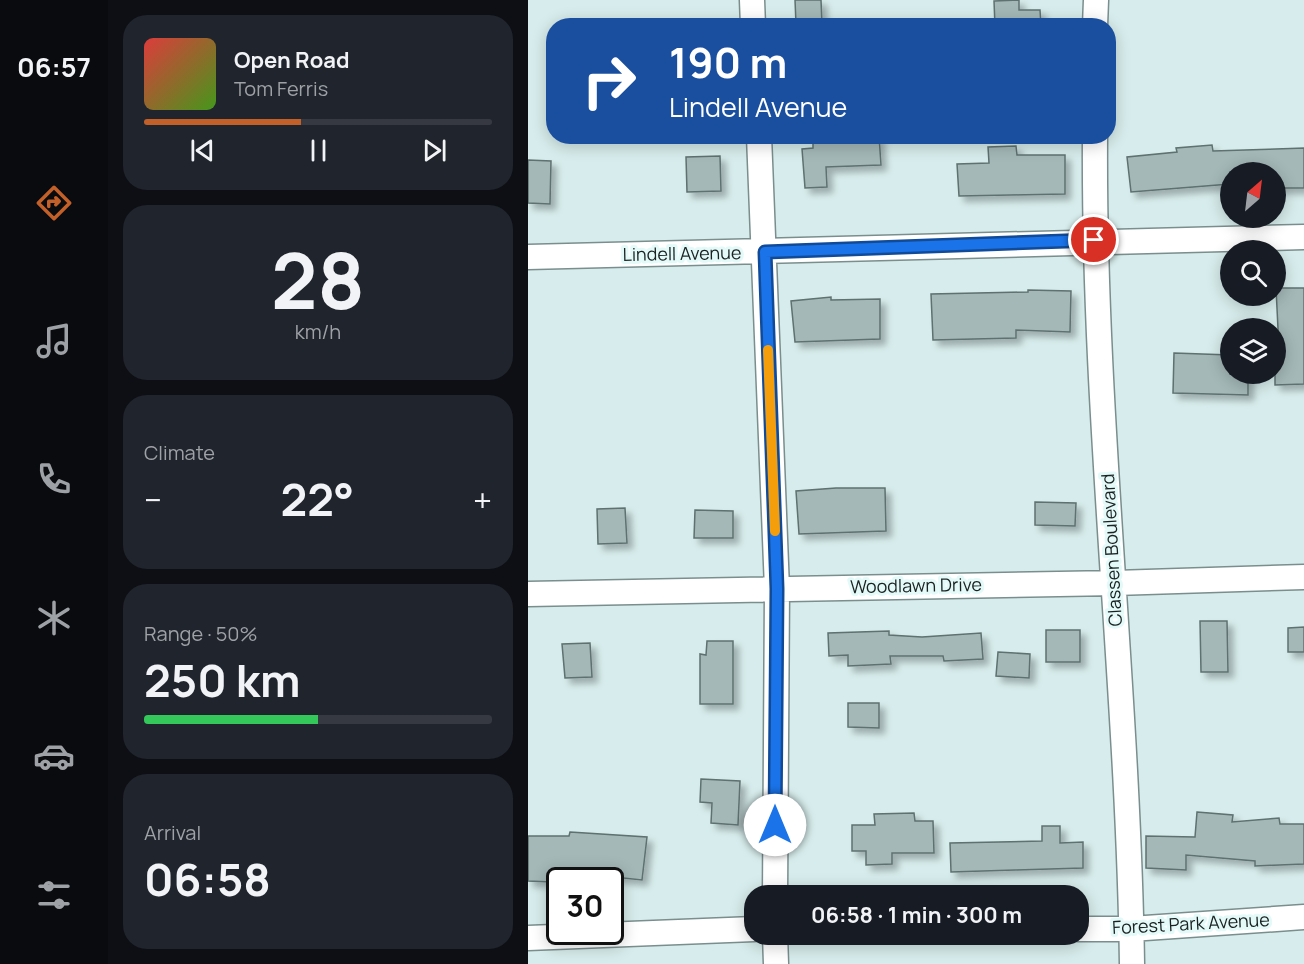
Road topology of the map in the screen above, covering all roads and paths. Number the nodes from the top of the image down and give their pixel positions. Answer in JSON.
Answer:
{"nodes":[{"id":1,"x":752,"y":0,"type":"edge"},
{"id":2,"x":1096,"y":0,"type":"edge"},
{"id":3,"x":753,"y":18,"type":"edge"},
{"id":4,"x":1095,"y":18,"type":"edge"},
{"id":5,"x":759,"y":144,"type":"edge"},
{"id":6,"x":1095,"y":144,"type":"edge"},
{"id":7,"x":1304,"y":237,"type":"edge"},
{"id":8,"x":1094,"y":240,"type":"junction"},
{"id":9,"x":765,"y":252,"type":"junction"},
{"id":10,"x":528,"y":257,"type":"edge"},
{"id":11,"x":1304,"y":577,"type":"edge"},
{"id":12,"x":1115,"y":583,"type":"junction"},
{"id":13,"x":777,"y":589,"type":"junction"},
{"id":14,"x":528,"y":594,"type":"edge"},
{"id":15,"x":775,"y":885,"type":"edge"},
{"id":16,"x":1304,"y":917,"type":"edge"},
{"id":17,"x":744,"y":929,"type":"edge"},
{"id":18,"x":1089,"y":929,"type":"edge"},
{"id":19,"x":1131,"y":929,"type":"junction"},
{"id":20,"x":528,"y":938,"type":"edge"},
{"id":21,"x":775,"y":945,"type":"edge"},
{"id":22,"x":776,"y":964,"type":"edge"},
{"id":23,"x":1132,"y":964,"type":"edge"}],
"edges":[{"from":1,"to":3,"type":"street"},
{"from":2,"to":4,"type":"street"},
{"from":5,"to":9,"type":"street"},
{"from":6,"to":8,"type":"street","name":"Classen Boulevard"},
{"from":7,"to":8,"type":"street","name":"Lindell Avenue"},
{"from":8,"to":9,"type":"street","name":"Lindell Avenue"},
{"from":8,"to":12,"type":"street","name":"Classen Boulevard"},
{"from":9,"to":10,"type":"street","name":"Lindell Avenue"},
{"from":9,"to":13,"type":"street"},
{"from":11,"to":12,"type":"street","name":"Woodlawn Drive"},
{"from":12,"to":13,"type":"street","name":"Woodlawn Drive"},
{"from":12,"to":19,"type":"street","name":"Classen Boulevard"},
{"from":13,"to":14,"type":"street","name":"Woodlawn Drive"},
{"from":13,"to":15,"type":"street"},
{"from":16,"to":19,"type":"street","name":"Forest Park Avenue"},
{"from":17,"to":20,"type":"street"},
{"from":18,"to":19,"type":"street","name":"Forest Park Avenue"},
{"from":19,"to":23,"type":"street","name":"Classen Boulevard"},
{"from":21,"to":22,"type":"street"}]}
